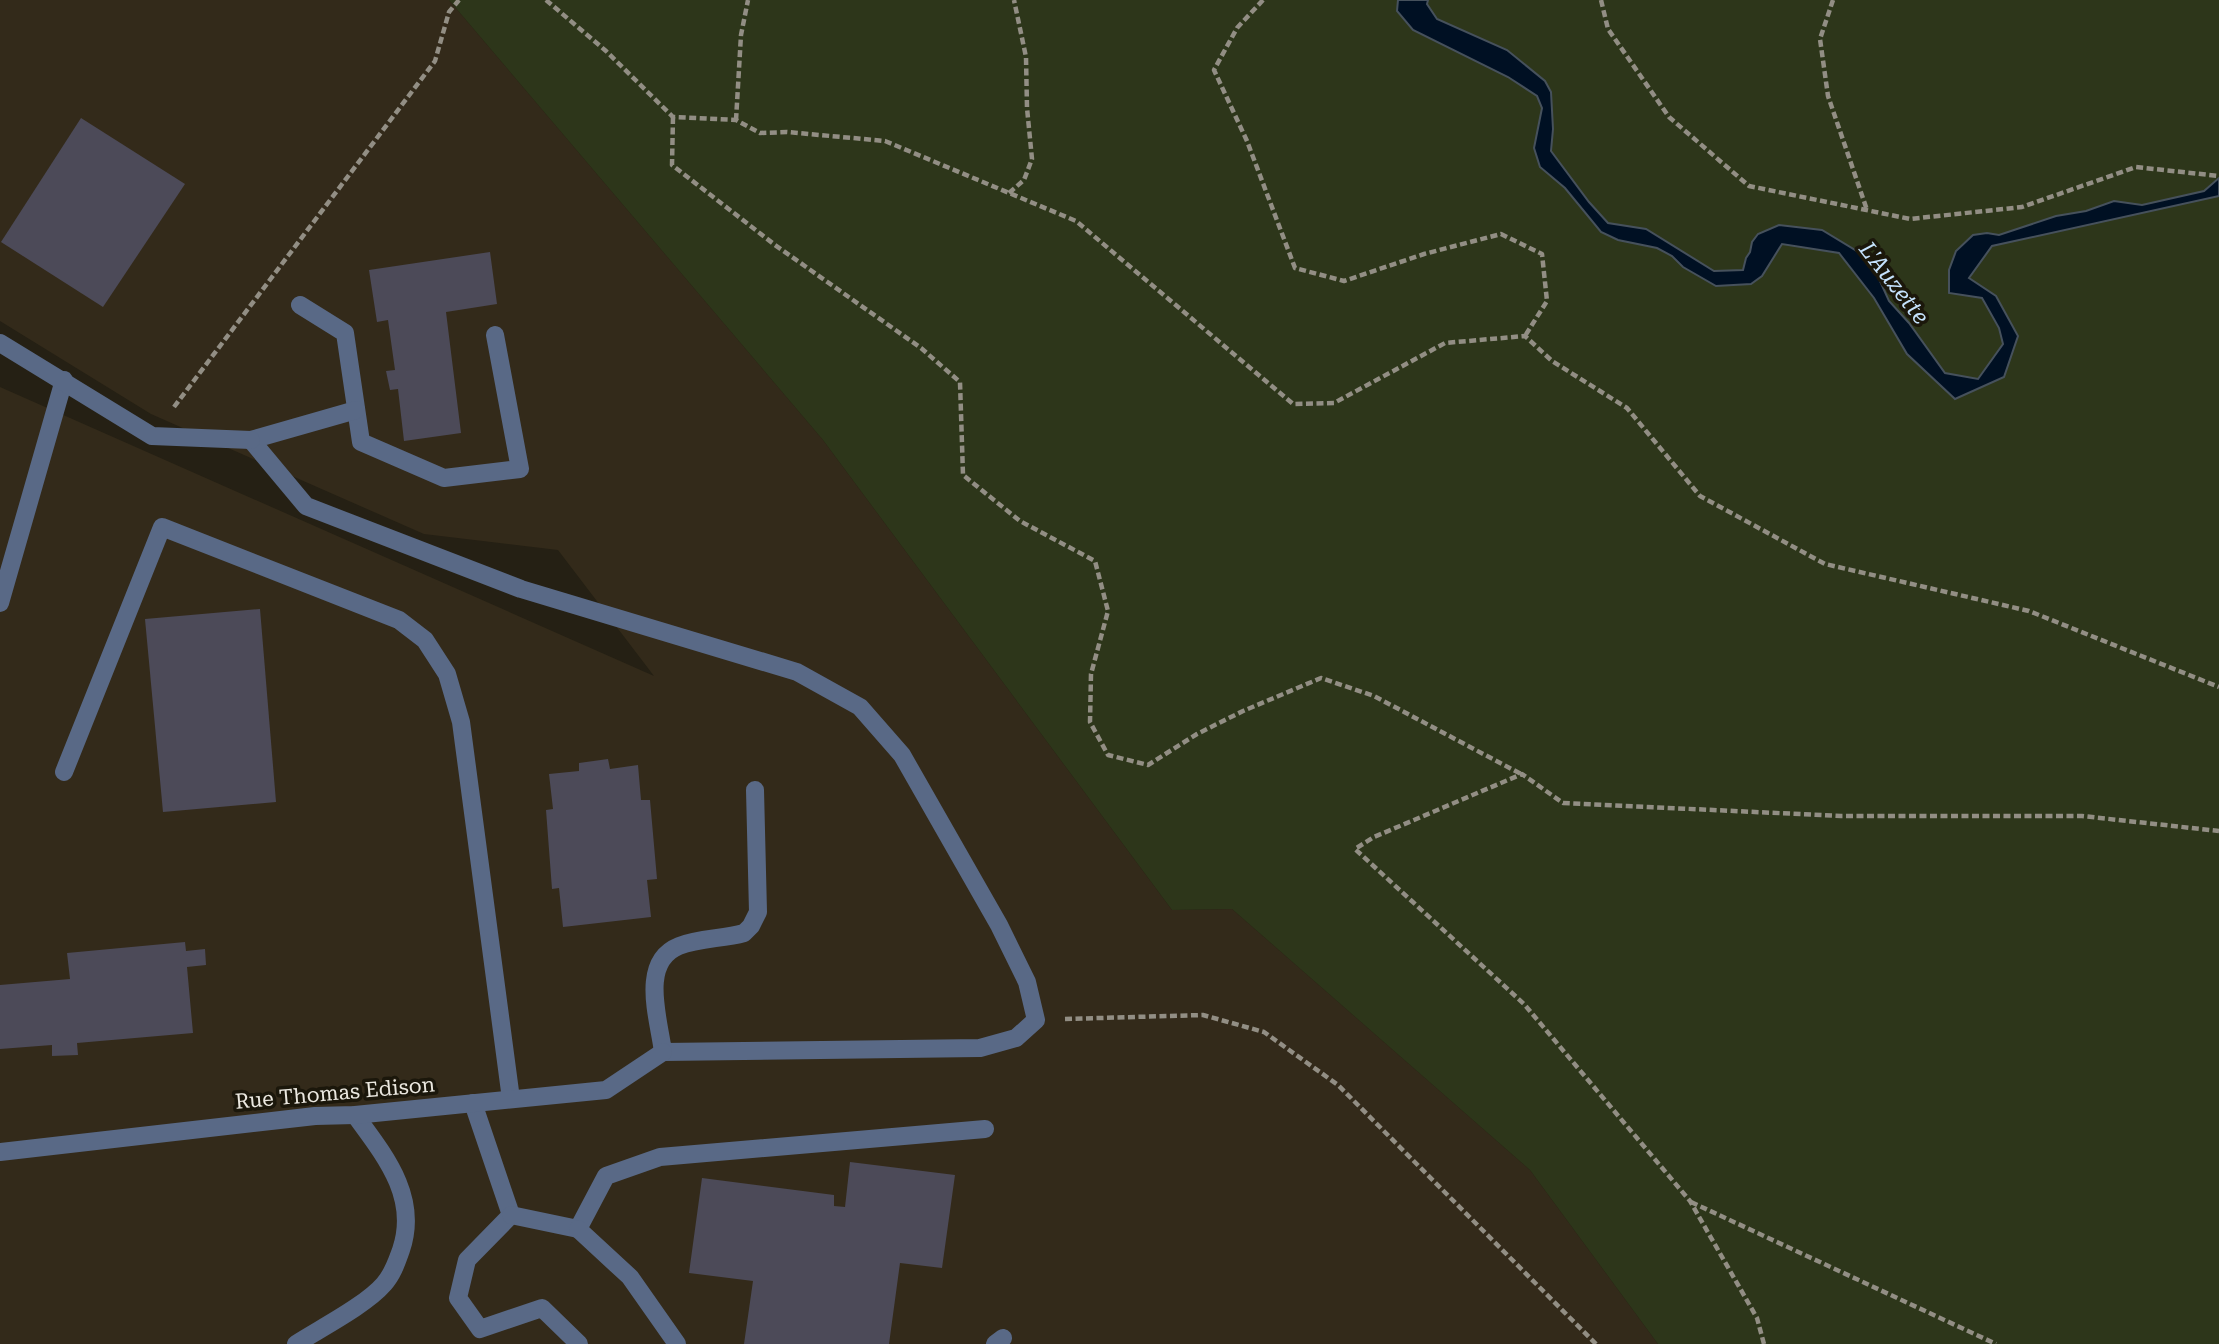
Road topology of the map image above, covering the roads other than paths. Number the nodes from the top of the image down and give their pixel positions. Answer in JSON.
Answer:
{"nodes":[{"id":1,"x":300,"y":305,"type":"dead end"},
{"id":2,"x":495,"y":335,"type":"dead end"},
{"id":3,"x":0,"y":343,"type":"edge"},
{"id":4,"x":64,"y":380,"type":"junction"},
{"id":5,"x":356,"y":410,"type":"junction"},
{"id":6,"x":251,"y":440,"type":"junction"},
{"id":7,"x":0,"y":604,"type":"edge"},
{"id":8,"x":64,"y":772,"type":"dead end"},
{"id":9,"x":755,"y":790,"type":"dead end"},
{"id":10,"x":663,"y":1052,"type":"junction"},
{"id":11,"x":511,"y":1099,"type":"junction"},
{"id":12,"x":473,"y":1103,"type":"junction"},
{"id":13,"x":355,"y":1115,"type":"junction"},
{"id":14,"x":985,"y":1129,"type":"dead end"},
{"id":15,"x":0,"y":1152,"type":"edge"},
{"id":16,"x":511,"y":1215,"type":"junction"},
{"id":17,"x":578,"y":1229,"type":"junction"},
{"id":18,"x":296,"y":1344,"type":"edge"},
{"id":19,"x":579,"y":1344,"type":"edge"},
{"id":20,"x":677,"y":1344,"type":"edge"}],
"edges":[{"from":1,"to":5,"type":"street"},
{"from":2,"to":5,"type":"street"},
{"from":3,"to":4,"type":"street"},
{"from":4,"to":6,"type":"street"},
{"from":4,"to":7,"type":"street"},
{"from":5,"to":6,"type":"street"},
{"from":6,"to":10,"type":"street"},
{"from":8,"to":11,"type":"street"},
{"from":9,"to":10,"type":"street"},
{"from":10,"to":11,"type":"street","name":"Rue Thomas Edison"},
{"from":11,"to":12,"type":"street","name":"Rue Thomas Edison"},
{"from":12,"to":13,"type":"street","name":"Rue Thomas Edison"},
{"from":12,"to":16,"type":"street"},
{"from":13,"to":15,"type":"street","name":"Rue Thomas Edison"},
{"from":13,"to":18,"type":"street"},
{"from":14,"to":17,"type":"street"},
{"from":16,"to":17,"type":"street"},
{"from":16,"to":19,"type":"street"},
{"from":17,"to":20,"type":"street"}]}
